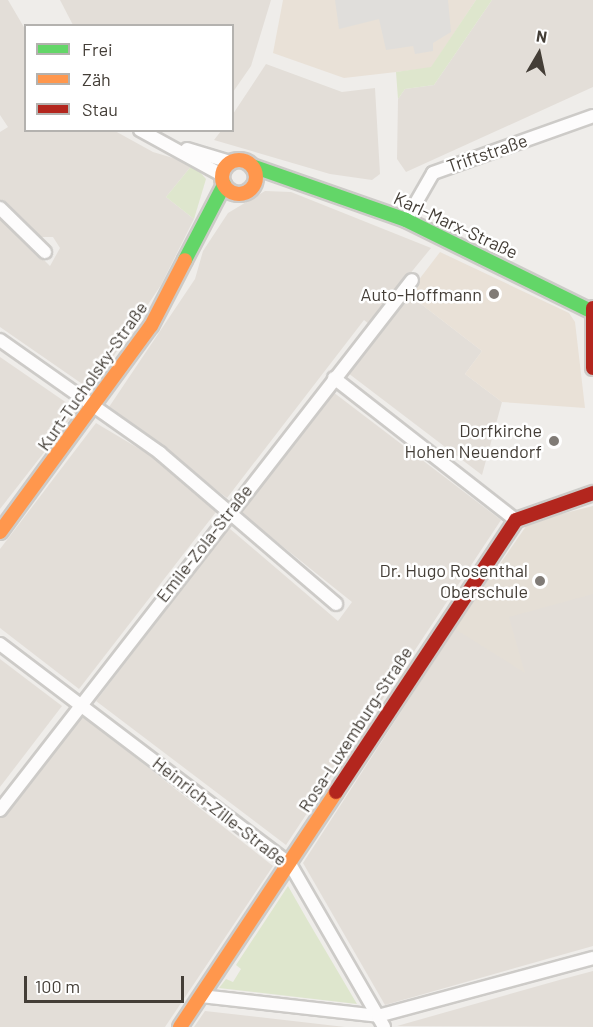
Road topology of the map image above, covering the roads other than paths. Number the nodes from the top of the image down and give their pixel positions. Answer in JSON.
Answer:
{"nodes":[{"id":1,"x":593,"y":116,"type":"edge"},
{"id":2,"x":144,"y":132,"type":"edge"},
{"id":3,"x":182,"y":149,"type":"junction"},
{"id":4,"x":230,"y":162,"type":"junction"},
{"id":5,"x":252,"y":166,"type":"junction"},
{"id":6,"x":223,"y":180,"type":"junction"},
{"id":7,"x":299,"y":181,"type":"junction"},
{"id":8,"x":255,"y":183,"type":"junction"},
{"id":9,"x":236,"y":194,"type":"junction"},
{"id":10,"x":0,"y":208,"type":"edge"},
{"id":11,"x":406,"y":220,"type":"junction"},
{"id":12,"x":201,"y":232,"type":"junction"},
{"id":13,"x":45,"y":252,"type":"dead end"},
{"id":14,"x":412,"y":280,"type":"dead end"},
{"id":15,"x":593,"y":311,"type":"edge"},
{"id":16,"x":0,"y":340,"type":"edge"},
{"id":17,"x":593,"y":368,"type":"edge"},
{"id":18,"x":334,"y":378,"type":"junction"},
{"id":19,"x":95,"y":406,"type":"junction"},
{"id":20,"x":593,"y":493,"type":"edge"},
{"id":21,"x":226,"y":513,"type":"junction"},
{"id":22,"x":516,"y":520,"type":"junction"},
{"id":23,"x":0,"y":532,"type":"edge"},
{"id":24,"x":336,"y":604,"type":"dead end"},
{"id":25,"x":0,"y":644,"type":"edge"},
{"id":26,"x":80,"y":704,"type":"junction"},
{"id":27,"x":0,"y":810,"type":"edge"},
{"id":28,"x":290,"y":864,"type":"junction"},
{"id":29,"x":593,"y":958,"type":"edge"},
{"id":30,"x":201,"y":996,"type":"junction"},
{"id":31,"x":381,"y":1022,"type":"edge"},
{"id":32,"x":180,"y":1027,"type":"edge"}],
"edges":[{"from":1,"to":11,"type":"street","name":"Triftstraße"},
{"from":2,"to":3,"type":"street","name":"Karl-Marx-Straße"},
{"from":3,"to":4,"type":"street","name":"Karl-Marx-Straße"},
{"from":3,"to":6,"type":"street","name":"Karl-Marx-Straße"},
{"from":4,"to":5,"type":"main road","name":"Karl-Marx-Straße"},
{"from":4,"to":6,"type":"main road"},
{"from":5,"to":7,"type":"main road","name":"Karl-Marx-Straße"},
{"from":5,"to":8,"type":"main road"},
{"from":6,"to":9,"type":"main road","name":"Karl-Marx-Straße"},
{"from":6,"to":12,"type":"main road","name":"Kurt-Tucholsky-Straße"},
{"from":7,"to":8,"type":"main road","name":"Karl-Marx-Straße"},
{"from":7,"to":11,"type":"main road","name":"Karl-Marx-Straße"},
{"from":8,"to":9,"type":"main road","name":"Karl-Marx-Straße"},
{"from":9,"to":12,"type":"main road","name":"Kurt-Tucholsky-Straße"},
{"from":10,"to":13,"type":"street"},
{"from":11,"to":15,"type":"main road","name":"Karl-Marx-Straße"},
{"from":12,"to":19,"type":"main road","name":"Kurt-Tucholsky-Straße"},
{"from":14,"to":18,"type":"street","name":"Emile-Zola-Straße"},
{"from":15,"to":17,"type":"main road"},
{"from":16,"to":19,"type":"street"},
{"from":18,"to":21,"type":"street","name":"Emile-Zola-Straße"},
{"from":18,"to":22,"type":"street"},
{"from":19,"to":21,"type":"street"},
{"from":19,"to":23,"type":"main road","name":"Kurt-Tucholsky-Straße"},
{"from":20,"to":22,"type":"main road"},
{"from":21,"to":24,"type":"street"},
{"from":21,"to":26,"type":"street","name":"Emile-Zola-Straße"},
{"from":22,"to":28,"type":"main road","name":"Rosa-Luxemburg-Straße"},
{"from":25,"to":26,"type":"street","name":"Heinrich-Zille-Straße"},
{"from":26,"to":27,"type":"street","name":"Emile-Zola-Straße"},
{"from":26,"to":28,"type":"street","name":"Heinrich-Zille-Straße"},
{"from":28,"to":30,"type":"main road","name":"Rosa-Luxemburg-Straße"},
{"from":28,"to":31,"type":"street","name":"Heinrich-Zille-Straße"},
{"from":29,"to":31,"type":"street"},
{"from":30,"to":31,"type":"street"},
{"from":30,"to":32,"type":"main road","name":"Rosa-Luxemburg-Straße"}]}
